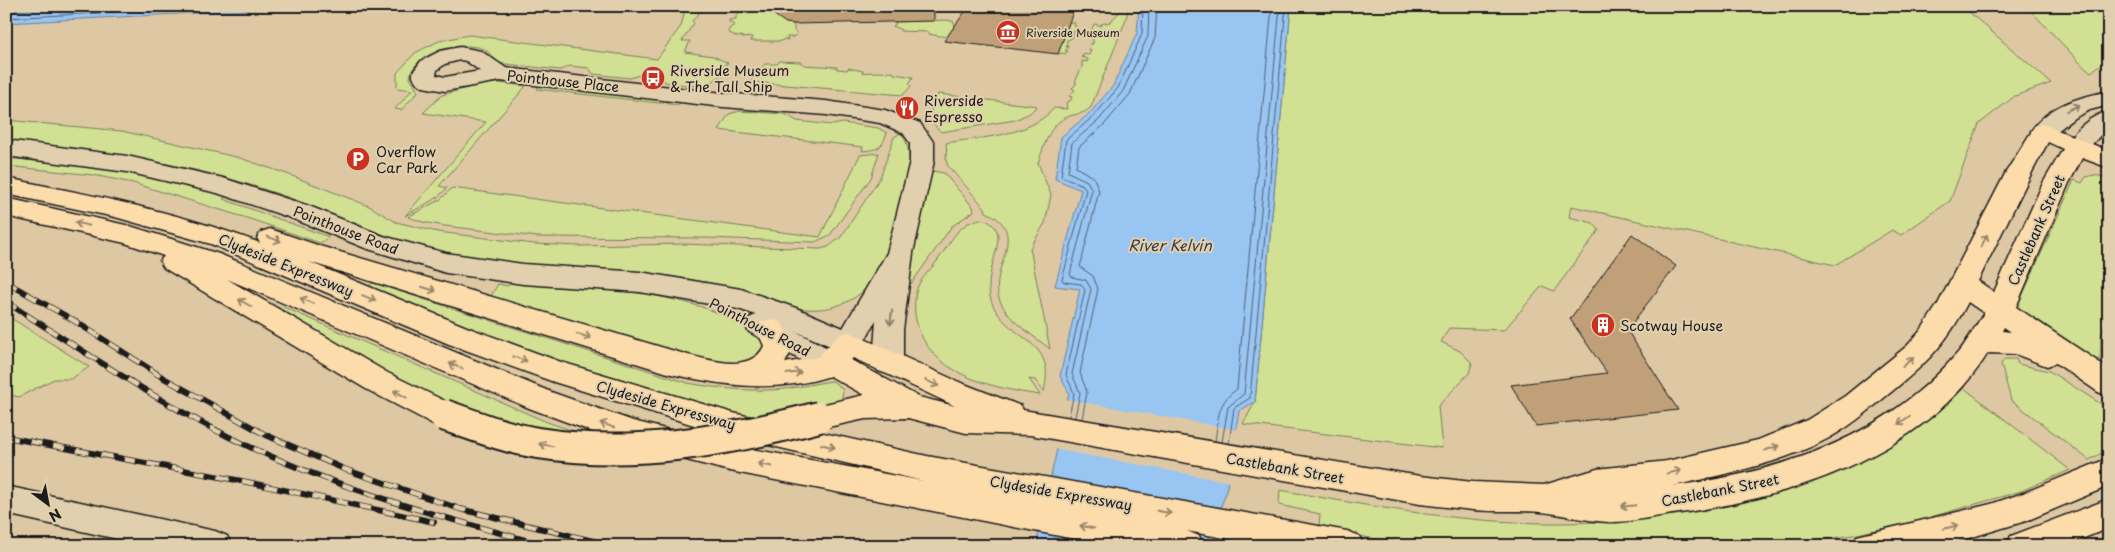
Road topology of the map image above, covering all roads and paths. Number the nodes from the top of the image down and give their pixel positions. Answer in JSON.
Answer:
{"nodes":[{"id":1,"x":500,"y":74,"type":"dead end"},
{"id":2,"x":2109,"y":98,"type":"edge"},
{"id":3,"x":2109,"y":118,"type":"edge"},
{"id":4,"x":2043,"y":130,"type":"junction"},
{"id":5,"x":2077,"y":145,"type":"junction"},
{"id":6,"x":6,"y":148,"type":"edge"},
{"id":7,"x":2109,"y":160,"type":"edge"},
{"id":8,"x":6,"y":175,"type":"edge"},
{"id":9,"x":6,"y":186,"type":"edge"},
{"id":10,"x":6,"y":207,"type":"edge"},
{"id":11,"x":130,"y":235,"type":"junction"},
{"id":12,"x":900,"y":253,"type":"junction"},
{"id":13,"x":1963,"y":285,"type":"junction"},
{"id":14,"x":689,"y":291,"type":"junction"},
{"id":15,"x":2000,"y":310,"type":"junction"},
{"id":16,"x":771,"y":330,"type":"junction"},
{"id":17,"x":1980,"y":343,"type":"junction"},
{"id":18,"x":840,"y":353,"type":"junction"},
{"id":19,"x":888,"y":363,"type":"junction"},
{"id":20,"x":742,"y":376,"type":"junction"},
{"id":21,"x":2109,"y":384,"type":"edge"},
{"id":22,"x":2109,"y":392,"type":"edge"},
{"id":23,"x":861,"y":398,"type":"junction"},
{"id":24,"x":1030,"y":422,"type":"junction"},
{"id":25,"x":1725,"y":462,"type":"junction"},
{"id":26,"x":2109,"y":471,"type":"edge"},
{"id":27,"x":921,"y":481,"type":"junction"},
{"id":28,"x":1745,"y":488,"type":"junction"},
{"id":29,"x":1541,"y":498,"type":"junction"},
{"id":30,"x":7,"y":501,"type":"edge"},
{"id":31,"x":2109,"y":513,"type":"edge"},
{"id":32,"x":215,"y":546,"type":"edge"},
{"id":33,"x":1187,"y":546,"type":"edge"},
{"id":34,"x":1347,"y":546,"type":"edge"},
{"id":35,"x":1869,"y":546,"type":"edge"},
{"id":36,"x":2023,"y":546,"type":"edge"}],
"edges":[{"from":1,"to":12,"type":"street","name":"Pointhouse Place"},
{"from":4,"to":2,"type":"street","name":"Castlebank Street","one_way":true},
{"from":3,"to":5,"type":"street","name":"Castlebank Street"},
{"from":4,"to":5,"type":"main road"},
{"from":13,"to":4,"type":"main road","name":"Castlebank Street","one_way":true},
{"from":5,"to":7,"type":"main road"},
{"from":5,"to":15,"type":"main road","name":"Castlebank Street"},
{"from":6,"to":14,"type":"street","name":"Pointhouse Road"},
{"from":8,"to":20,"type":"main road","one_way":true},
{"from":9,"to":27,"type":"main road","name":"Clydeside Expressway","one_way":true},
{"from":11,"to":10,"type":"main road","name":"Clydeside Expressway","one_way":true},
{"from":23,"to":11,"type":"main road","name":"Castlebank Street","one_way":true,"bridge":true},
{"from":27,"to":11,"type":"main road","name":"Clydeside Expressway","one_way":true},
{"from":12,"to":18,"type":"street","name":"Pointhouse Place"},
{"from":12,"to":19,"type":"street","name":"Pointhouse Place","one_way":true},
{"from":13,"to":15,"type":"main road"},
{"from":25,"to":13,"type":"main road","name":"Castlebank Street","one_way":true},
{"from":14,"to":16,"type":"street","name":"Pointhouse Road"},
{"from":14,"to":18,"type":"street","name":"Pointhouse Road"},
{"from":15,"to":17,"type":"main road","name":"Castlebank Street"},
{"from":15,"to":21,"type":"main road"},
{"from":16,"to":18,"type":"street","name":"Pointhouse Road"},
{"from":16,"to":20,"type":"main road"},
{"from":17,"to":22,"type":"main road"},
{"from":17,"to":28,"type":"main road","name":"Castlebank Street","one_way":true},
{"from":18,"to":19,"type":"main road","name":"Castlebank Street"},
{"from":20,"to":18,"type":"main road","one_way":true},
{"from":18,"to":23,"type":"main road"},
{"from":19,"to":23,"type":"main road"},
{"from":19,"to":24,"type":"main road","name":"Castlebank Street","one_way":true},
{"from":23,"to":24,"type":"main road","name":"Castlebank Street"},
{"from":24,"to":29,"type":"main road","name":"Castlebank Street"},
{"from":25,"to":28,"type":"main road"},
{"from":29,"to":25,"type":"main road","name":"Castlebank Street","one_way":true},
{"from":35,"to":26,"type":"main road","one_way":true},
{"from":33,"to":27,"type":"main road","name":"Clydeside Expressway","one_way":true},
{"from":27,"to":34,"type":"main road","name":"Clydeside Expressway","one_way":true},
{"from":28,"to":29,"type":"main road","name":"Castlebank Street","one_way":true},
{"from":30,"to":32,"type":"street"},
{"from":31,"to":36,"type":"main road"}]}
